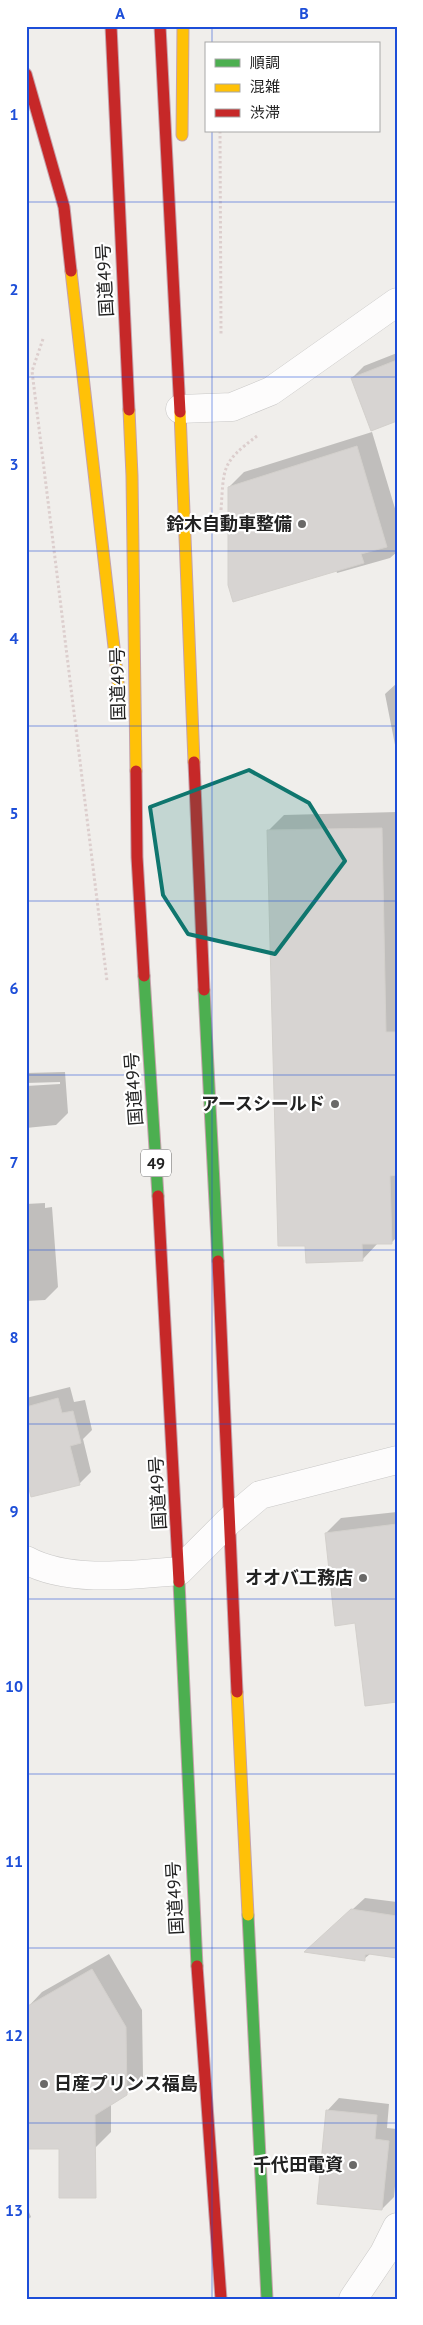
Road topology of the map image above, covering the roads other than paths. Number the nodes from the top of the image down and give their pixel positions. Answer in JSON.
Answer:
{"nodes":[{"id":1,"x":111,"y":26,"type":"edge"},
{"id":2,"x":160,"y":26,"type":"edge"},
{"id":3,"x":183,"y":26,"type":"edge"},
{"id":4,"x":26,"y":74,"type":"edge"},
{"id":5,"x":182,"y":144,"type":"dead end"},
{"id":6,"x":182,"y":213,"type":"dead end"},
{"id":7,"x":397,"y":302,"type":"edge"},
{"id":8,"x":180,"y":409,"type":"junction"},
{"id":9,"x":120,"y":700,"type":"dead end"},
{"id":10,"x":124,"y":730,"type":"dead end"},
{"id":11,"x":138,"y":856,"type":"junction"},
{"id":12,"x":397,"y":1460,"type":"edge"},
{"id":13,"x":228,"y":1522,"type":"junction"},
{"id":14,"x":26,"y":1560,"type":"edge"},
{"id":15,"x":179,"y":1571,"type":"junction"},
{"id":16,"x":397,"y":2227,"type":"edge"},
{"id":17,"x":221,"y":2299,"type":"edge"},
{"id":18,"x":267,"y":2299,"type":"edge"},
{"id":19,"x":353,"y":2299,"type":"edge"}],
"edges":[{"from":1,"to":11,"type":"highway","name":"国道49号","number":"49"},
{"from":2,"to":8,"type":"highway"},
{"from":3,"to":5,"type":"highway"},
{"from":4,"to":9,"type":"highway"},
{"from":6,"to":8,"type":"highway"},
{"from":7,"to":8,"type":"street"},
{"from":8,"to":13,"type":"highway"},
{"from":10,"to":11,"type":"highway"},
{"from":11,"to":15,"type":"highway","name":"国道49号","number":"49"},
{"from":12,"to":13,"type":"street"},
{"from":13,"to":15,"type":"street"},
{"from":13,"to":18,"type":"highway"},
{"from":14,"to":15,"type":"street"},
{"from":15,"to":17,"type":"highway","name":"国道49号","number":"49"},
{"from":16,"to":19,"type":"street"}]}
